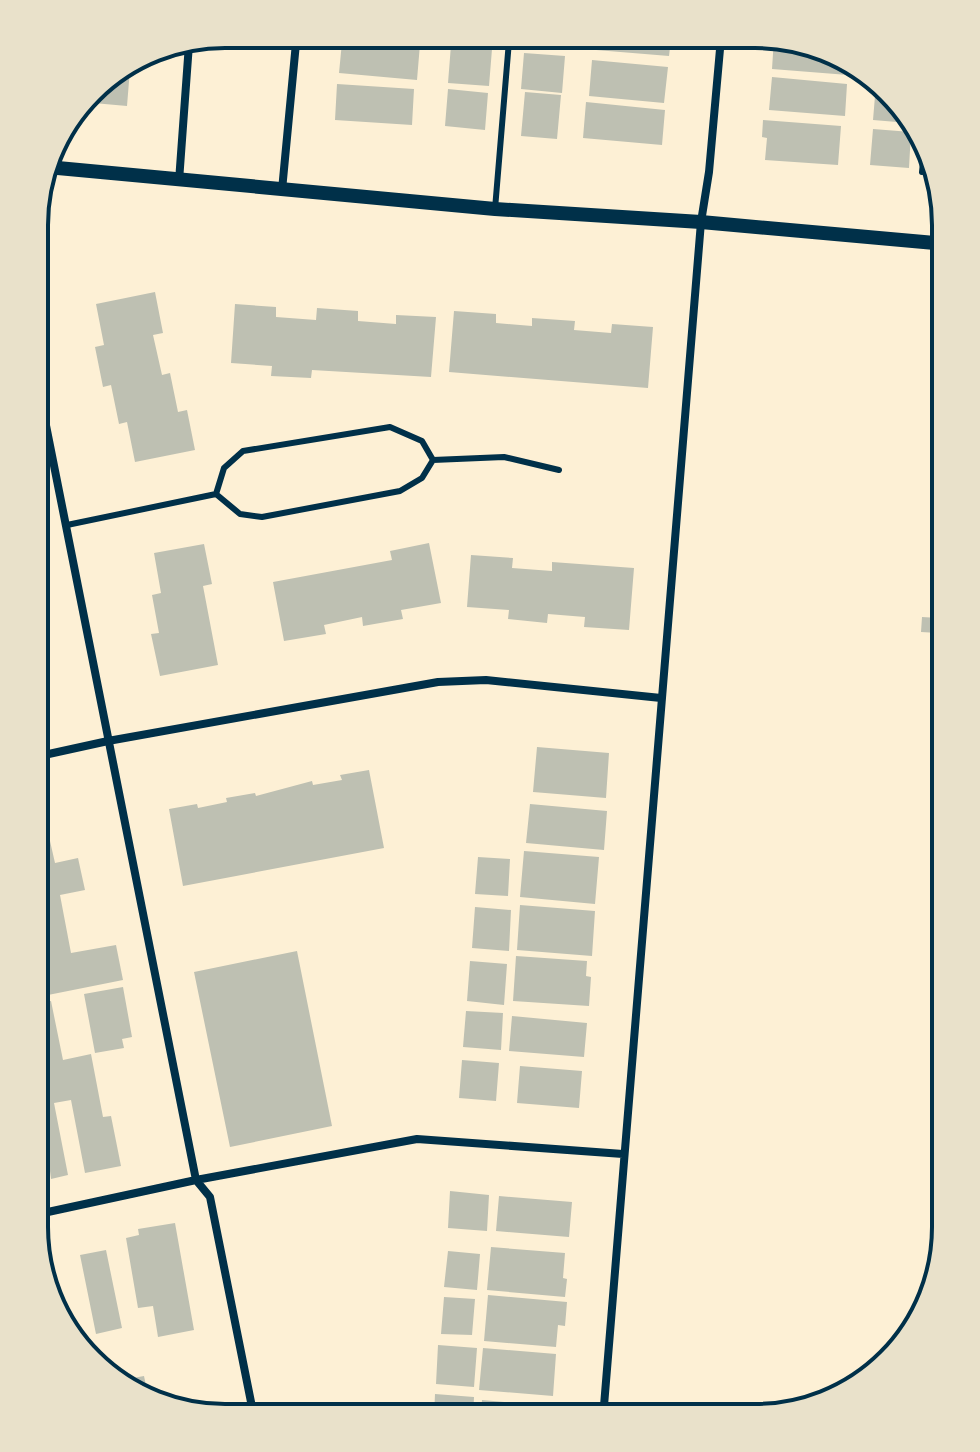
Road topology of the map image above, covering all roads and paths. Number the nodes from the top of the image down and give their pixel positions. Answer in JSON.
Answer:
{"nodes":[{"id":1,"x":296,"y":48,"type":"edge"},
{"id":2,"x":508,"y":48,"type":"edge"},
{"id":3,"x":720,"y":48,"type":"edge"},
{"id":4,"x":188,"y":51,"type":"edge"},
{"id":5,"x":923,"y":167,"type":"edge"},
{"id":6,"x":57,"y":168,"type":"edge"},
{"id":7,"x":922,"y":172,"type":"dead end"},
{"id":8,"x":179,"y":181,"type":"junction"},
{"id":9,"x":282,"y":191,"type":"junction"},
{"id":10,"x":495,"y":209,"type":"junction"},
{"id":11,"x":701,"y":222,"type":"junction"},
{"id":12,"x":932,"y":243,"type":"edge"},
{"id":13,"x":48,"y":433,"type":"edge"},
{"id":14,"x":433,"y":460,"type":"junction"},
{"id":15,"x":559,"y":470,"type":"dead end"},
{"id":16,"x":216,"y":494,"type":"junction"},
{"id":17,"x":67,"y":525,"type":"junction"},
{"id":18,"x":661,"y":698,"type":"junction"},
{"id":19,"x":108,"y":741,"type":"junction"},
{"id":20,"x":48,"y":754,"type":"edge"},
{"id":21,"x":623,"y":1154,"type":"junction"},
{"id":22,"x":196,"y":1180,"type":"junction"},
{"id":23,"x":48,"y":1212,"type":"edge"},
{"id":24,"x":251,"y":1404,"type":"edge"},
{"id":25,"x":604,"y":1404,"type":"edge"}],
"edges":[{"from":1,"to":9,"type":"street"},
{"from":2,"to":10,"type":"lane"},
{"from":3,"to":11,"type":"street"},
{"from":4,"to":8,"type":"street"},
{"from":5,"to":7,"type":"lane"},
{"from":6,"to":8,"type":"street"},
{"from":8,"to":9,"type":"street"},
{"from":9,"to":10,"type":"street"},
{"from":10,"to":11,"type":"street"},
{"from":11,"to":12,"type":"street"},
{"from":11,"to":18,"type":"street"},
{"from":13,"to":17,"type":"street"},
{"from":14,"to":15,"type":"lane"},
{"from":14,"to":16,"type":"lane"},
{"from":14,"to":16,"type":"lane"},
{"from":16,"to":17,"type":"lane"},
{"from":17,"to":19,"type":"street"},
{"from":18,"to":19,"type":"street"},
{"from":18,"to":21,"type":"street"},
{"from":19,"to":20,"type":"street"},
{"from":19,"to":22,"type":"street"},
{"from":21,"to":22,"type":"street"},
{"from":21,"to":25,"type":"street"},
{"from":22,"to":23,"type":"street"},
{"from":22,"to":24,"type":"street"}]}
